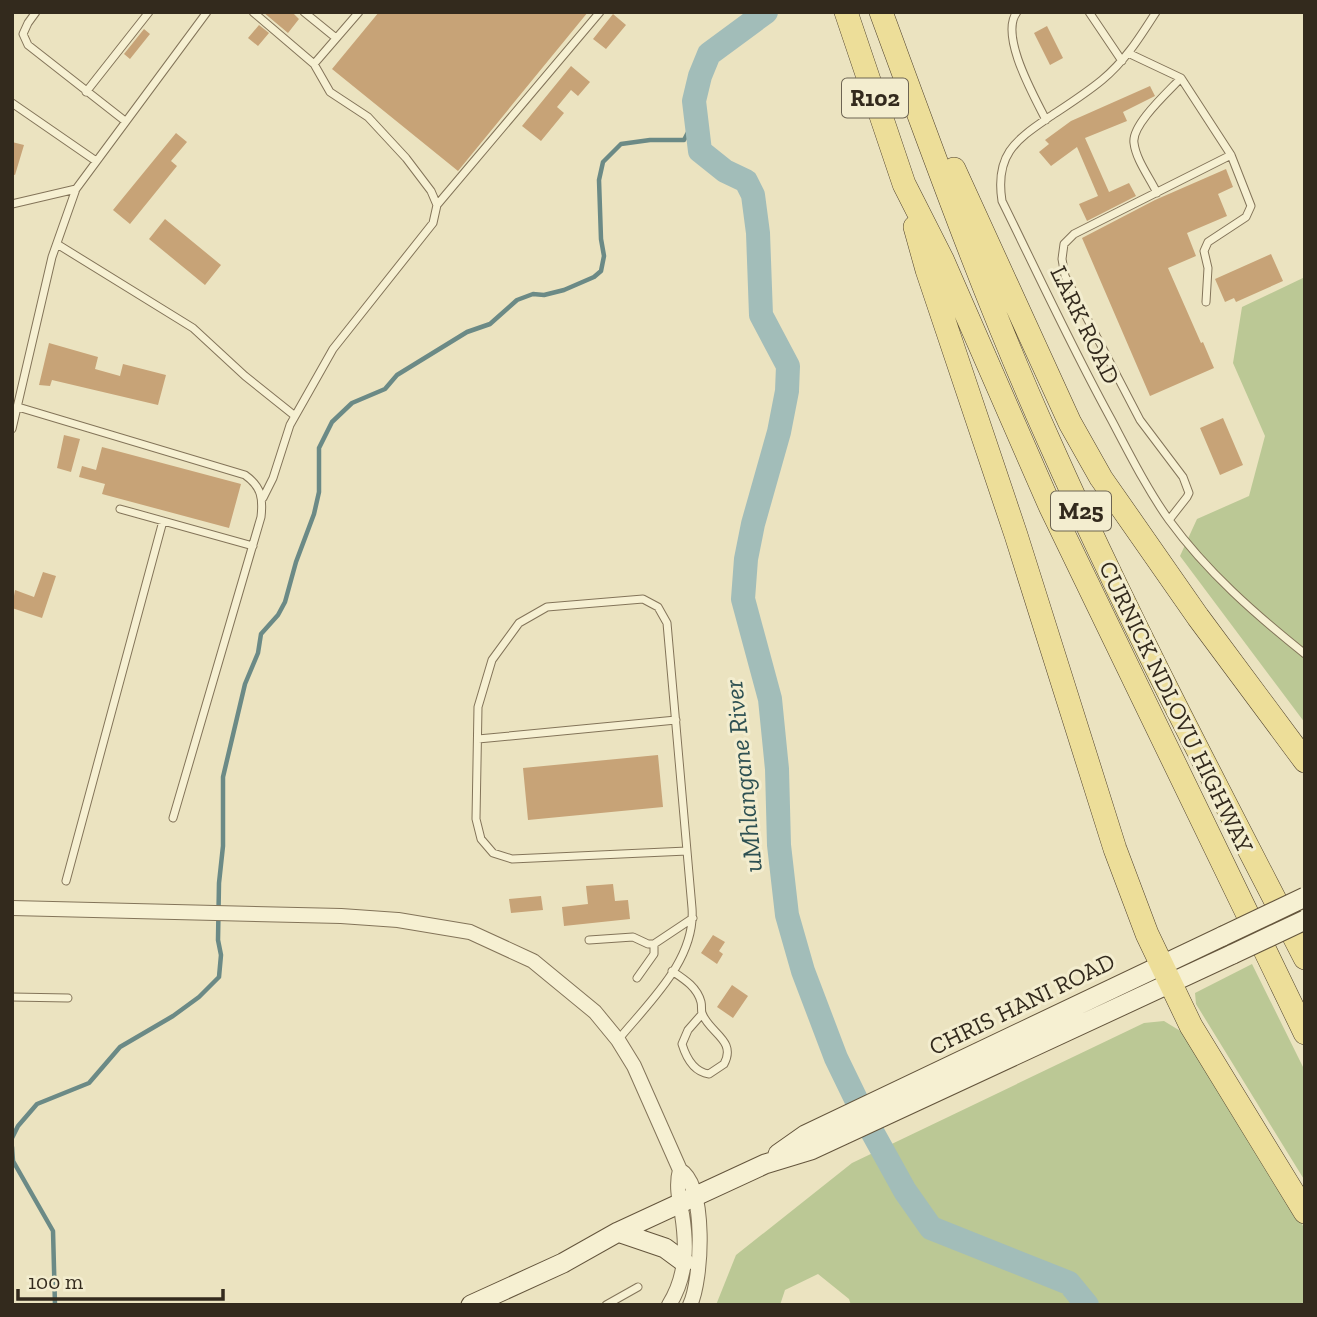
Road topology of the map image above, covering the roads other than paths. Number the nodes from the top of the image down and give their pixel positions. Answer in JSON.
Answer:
{"nodes":[{"id":1,"x":36,"y":12,"type":"edge"},
{"id":2,"x":149,"y":12,"type":"edge"},
{"id":3,"x":207,"y":12,"type":"edge"},
{"id":4,"x":253,"y":12,"type":"edge"},
{"id":5,"x":304,"y":12,"type":"edge"},
{"id":6,"x":359,"y":12,"type":"edge"},
{"id":7,"x":600,"y":12,"type":"edge"},
{"id":8,"x":846,"y":12,"type":"edge"},
{"id":9,"x":881,"y":12,"type":"edge"},
{"id":10,"x":1017,"y":12,"type":"edge"},
{"id":11,"x":1089,"y":12,"type":"edge"},
{"id":12,"x":1156,"y":12,"type":"edge"},
{"id":13,"x":336,"y":38,"type":"junction"},
{"id":14,"x":894,"y":47,"type":"junction"},
{"id":15,"x":1128,"y":53,"type":"junction"},
{"id":16,"x":1122,"y":61,"type":"junction"},
{"id":17,"x":314,"y":64,"type":"junction"},
{"id":18,"x":1181,"y":78,"type":"junction"},
{"id":19,"x":86,"y":92,"type":"junction"},
{"id":20,"x":12,"y":103,"type":"edge"},
{"id":21,"x":1046,"y":120,"type":"junction"},
{"id":22,"x":125,"y":121,"type":"junction"},
{"id":23,"x":1231,"y":155,"type":"junction"},
{"id":24,"x":96,"y":161,"type":"junction"},
{"id":25,"x":904,"y":184,"type":"junction"},
{"id":26,"x":76,"y":188,"type":"junction"},
{"id":27,"x":1157,"y":193,"type":"junction"},
{"id":28,"x":12,"y":204,"type":"edge"},
{"id":29,"x":436,"y":205,"type":"junction"},
{"id":30,"x":57,"y":244,"type":"junction"},
{"id":31,"x":1206,"y":302,"type":"dead end"},
{"id":32,"x":18,"y":407,"type":"junction"},
{"id":33,"x":295,"y":416,"type":"junction"},
{"id":34,"x":12,"y":429,"type":"edge"},
{"id":35,"x":263,"y":498,"type":"junction"},
{"id":36,"x":120,"y":509,"type":"dead end"},
{"id":37,"x":1169,"y":520,"type":"junction"},
{"id":38,"x":163,"y":521,"type":"junction"},
{"id":39,"x":253,"y":546,"type":"junction"},
{"id":40,"x":1305,"y":654,"type":"edge"},
{"id":41,"x":676,"y":720,"type":"junction"},
{"id":42,"x":478,"y":739,"type":"junction"},
{"id":43,"x":1305,"y":761,"type":"edge"},
{"id":44,"x":173,"y":818,"type":"dead end"},
{"id":45,"x":687,"y":851,"type":"junction"},
{"id":46,"x":66,"y":881,"type":"dead end"},
{"id":47,"x":1305,"y":897,"type":"edge"},
{"id":48,"x":12,"y":908,"type":"edge"},
{"id":49,"x":693,"y":918,"type":"junction"},
{"id":50,"x":1305,"y":920,"type":"edge"},
{"id":51,"x":589,"y":940,"type":"dead end"},
{"id":52,"x":654,"y":944,"type":"junction"},
{"id":53,"x":1305,"y":958,"type":"edge"},
{"id":54,"x":672,"y":971,"type":"junction"},
{"id":55,"x":1165,"y":974,"type":"junction"},
{"id":56,"x":637,"y":978,"type":"dead end"},
{"id":57,"x":12,"y":997,"type":"edge"},
{"id":58,"x":68,"y":998,"type":"dead end"},
{"id":59,"x":702,"y":1014,"type":"junction"},
{"id":60,"x":1058,"y":1025,"type":"junction"},
{"id":61,"x":1305,"y":1033,"type":"edge"},
{"id":62,"x":618,"y":1040,"type":"junction"},
{"id":63,"x":688,"y":1200,"type":"junction"},
{"id":64,"x":1305,"y":1212,"type":"edge"},
{"id":65,"x":618,"y":1232,"type":"junction"},
{"id":66,"x":684,"y":1262,"type":"junction"},
{"id":67,"x":638,"y":1287,"type":"dead end"},
{"id":68,"x":471,"y":1305,"type":"edge"},
{"id":69,"x":606,"y":1305,"type":"edge"},
{"id":70,"x":669,"y":1305,"type":"edge"},
{"id":71,"x":690,"y":1305,"type":"edge"}],
"edges":[{"from":1,"to":19,"type":"lane"},
{"from":2,"to":19,"type":"lane"},
{"from":3,"to":22,"type":"lane"},
{"from":4,"to":17,"type":"lane"},
{"from":5,"to":13,"type":"lane"},
{"from":6,"to":13,"type":"lane"},
{"from":7,"to":29,"type":"lane"},
{"from":8,"to":25,"type":"main road","name":"CURNICK NDLOVU HIGHWAY","number":"R102"},
{"from":9,"to":14,"type":"main road","name":"CURNICK NDLOVU HIGHWAY","number":"R102"},
{"from":10,"to":21,"type":"lane"},
{"from":11,"to":16,"type":"lane"},
{"from":12,"to":15,"type":"lane","name":"LARK ROAD"},
{"from":13,"to":17,"type":"lane"},
{"from":14,"to":43,"type":"main road"},
{"from":14,"to":53,"type":"main road","name":"CURNICK NDLOVU HIGHWAY","number":"M25"},
{"from":15,"to":16,"type":"lane","name":"LARK ROAD"},
{"from":15,"to":18,"type":"lane"},
{"from":16,"to":21,"type":"lane","name":"LARK ROAD"},
{"from":17,"to":29,"type":"lane"},
{"from":18,"to":23,"type":"lane"},
{"from":18,"to":27,"type":"lane"},
{"from":19,"to":22,"type":"lane"},
{"from":20,"to":24,"type":"lane"},
{"from":21,"to":37,"type":"lane","name":"LARK ROAD"},
{"from":22,"to":24,"type":"lane"},
{"from":23,"to":27,"type":"lane"},
{"from":23,"to":31,"type":"lane"},
{"from":24,"to":26,"type":"lane"},
{"from":25,"to":55,"type":"main road"},
{"from":25,"to":61,"type":"main road","name":"CURNICK NDLOVU HIGHWAY","number":"M25"},
{"from":26,"to":28,"type":"lane"},
{"from":26,"to":30,"type":"lane"},
{"from":27,"to":37,"type":"lane"},
{"from":29,"to":33,"type":"lane"},
{"from":30,"to":32,"type":"lane"},
{"from":30,"to":33,"type":"lane"},
{"from":32,"to":34,"type":"lane"},
{"from":32,"to":35,"type":"lane"},
{"from":33,"to":35,"type":"lane"},
{"from":35,"to":39,"type":"lane"},
{"from":36,"to":38,"type":"lane"},
{"from":37,"to":40,"type":"lane","name":"LARK ROAD"},
{"from":38,"to":39,"type":"lane"},
{"from":38,"to":46,"type":"lane"},
{"from":39,"to":44,"type":"lane"},
{"from":41,"to":42,"type":"lane"},
{"from":41,"to":42,"type":"lane"},
{"from":41,"to":45,"type":"lane"},
{"from":42,"to":45,"type":"lane"},
{"from":45,"to":49,"type":"lane"},
{"from":47,"to":55,"type":"main road","name":"CHRIS HANI ROAD","bridge":true},
{"from":48,"to":62,"type":"street"},
{"from":49,"to":52,"type":"lane"},
{"from":49,"to":54,"type":"lane"},
{"from":50,"to":55,"type":"main road","name":"CHRIS HANI ROAD","bridge":true},
{"from":51,"to":52,"type":"lane"},
{"from":52,"to":56,"type":"lane"},
{"from":54,"to":59,"type":"lane"},
{"from":54,"to":62,"type":"lane"},
{"from":55,"to":60,"type":"main road","name":"CHRIS HANI ROAD"},
{"from":55,"to":60,"type":"main road","name":"CHRIS HANI ROAD"},
{"from":55,"to":64,"type":"main road"},
{"from":57,"to":58,"type":"lane"},
{"from":59,"to":59,"type":"lane"},
{"from":60,"to":63,"type":"main road","name":"CHRIS HANI ROAD"},
{"from":62,"to":63,"type":"street"},
{"from":63,"to":65,"type":"main road","name":"CHRIS HANI ROAD"},
{"from":63,"to":66,"type":"street"},
{"from":63,"to":71,"type":"street"},
{"from":65,"to":66,"type":"main road"},
{"from":65,"to":68,"type":"main road","name":"CHRIS HANI ROAD"},
{"from":66,"to":70,"type":"street"},
{"from":67,"to":69,"type":"lane"}]}
